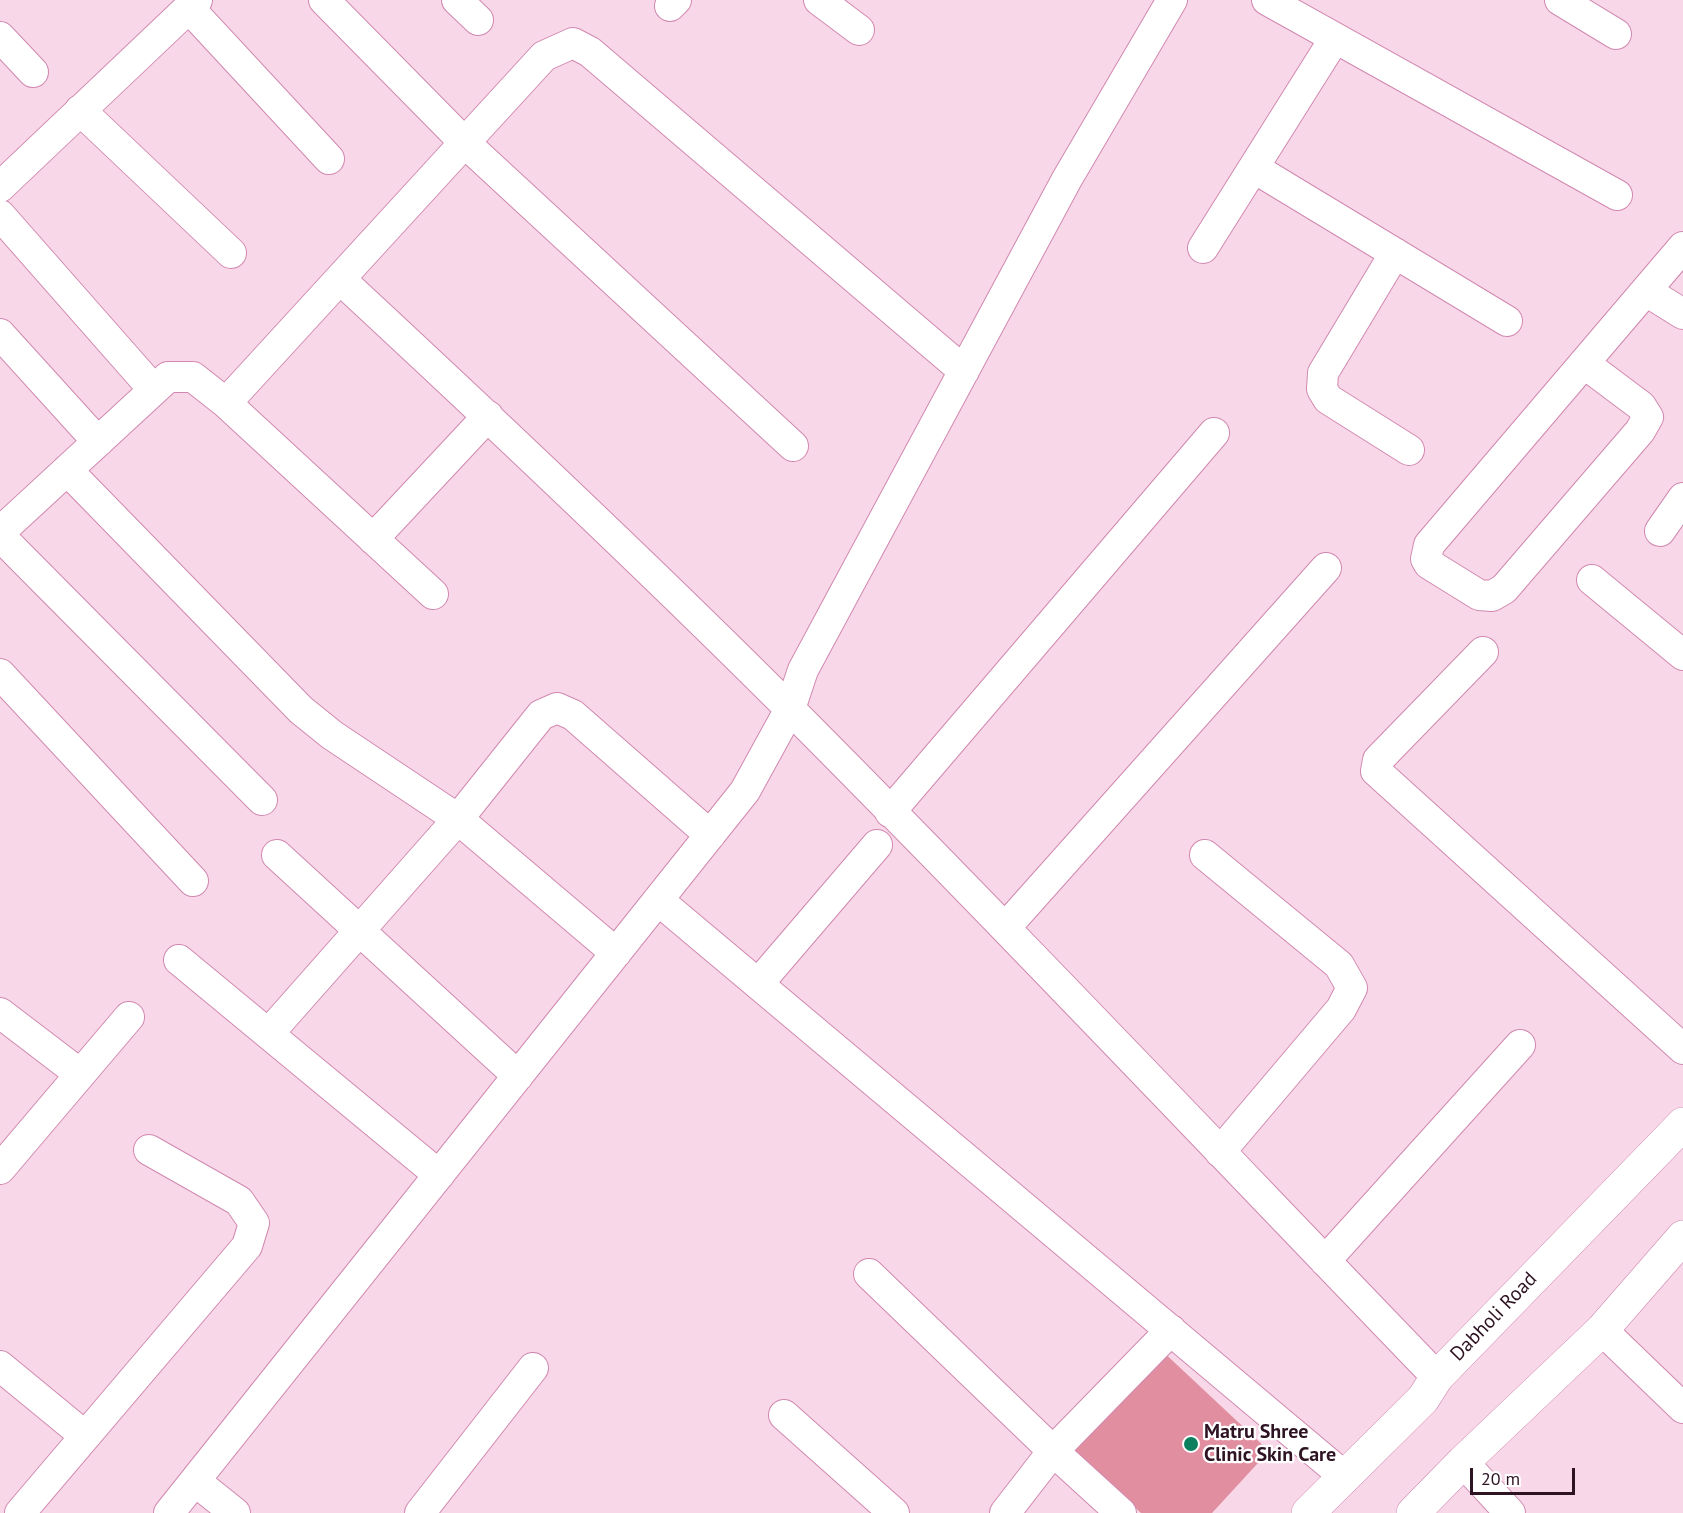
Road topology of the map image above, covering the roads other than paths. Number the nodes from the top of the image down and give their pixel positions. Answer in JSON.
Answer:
{"nodes":[{"id":1,"x":324,"y":0,"type":"edge"},
{"id":2,"x":819,"y":0,"type":"edge"},
{"id":3,"x":1172,"y":0,"type":"edge"},
{"id":4,"x":1267,"y":0,"type":"edge"},
{"id":5,"x":1560,"y":0,"type":"edge"},
{"id":6,"x":193,"y":4,"type":"edge"},
{"id":7,"x":859,"y":30,"type":"dead end"},
{"id":8,"x":1616,"y":34,"type":"dead end"},
{"id":9,"x":0,"y":37,"type":"edge"},
{"id":10,"x":1335,"y":38,"type":"junction"},
{"id":11,"x":33,"y":72,"type":"dead end"},
{"id":12,"x":80,"y":110,"type":"junction"},
{"id":13,"x":464,"y":142,"type":"junction"},
{"id":14,"x":329,"y":159,"type":"dead end"},
{"id":15,"x":1254,"y":168,"type":"junction"},
{"id":16,"x":0,"y":187,"type":"edge"},
{"id":17,"x":1617,"y":195,"type":"dead end"},
{"id":18,"x":0,"y":215,"type":"edge"},
{"id":19,"x":1683,"y":247,"type":"edge"},
{"id":20,"x":1203,"y":248,"type":"dead end"},
{"id":21,"x":231,"y":253,"type":"dead end"},
{"id":22,"x":1395,"y":253,"type":"junction"},
{"id":23,"x":340,"y":279,"type":"junction"},
{"id":24,"x":1646,"y":291,"type":"junction"},
{"id":25,"x":1683,"y":314,"type":"edge"},
{"id":26,"x":1507,"y":321,"type":"dead end"},
{"id":27,"x":0,"y":334,"type":"edge"},
{"id":28,"x":1585,"y":364,"type":"junction"},
{"id":29,"x":964,"y":371,"type":"junction"},
{"id":30,"x":154,"y":390,"type":"junction"},
{"id":31,"x":226,"y":403,"type":"junction"},
{"id":32,"x":488,"y":416,"type":"junction"},
{"id":33,"x":1214,"y":433,"type":"dead end"},
{"id":34,"x":98,"y":442,"type":"junction"},
{"id":35,"x":793,"y":446,"type":"dead end"},
{"id":36,"x":1408,"y":450,"type":"dead end"},
{"id":37,"x":67,"y":470,"type":"junction"},
{"id":38,"x":1683,"y":498,"type":"edge"},
{"id":39,"x":1660,"y":531,"type":"dead end"},
{"id":40,"x":0,"y":534,"type":"edge"},
{"id":41,"x":373,"y":539,"type":"junction"},
{"id":42,"x":1326,"y":568,"type":"dead end"},
{"id":43,"x":1592,"y":580,"type":"dead end"},
{"id":44,"x":433,"y":594,"type":"dead end"},
{"id":45,"x":1483,"y":652,"type":"dead end"},
{"id":46,"x":1683,"y":655,"type":"edge"},
{"id":47,"x":0,"y":674,"type":"edge"},
{"id":48,"x":790,"y":709,"type":"junction"},
{"id":49,"x":262,"y":800,"type":"dead end"},
{"id":50,"x":890,"y":812,"type":"junction"},
{"id":51,"x":458,"y":819,"type":"junction"},
{"id":52,"x":710,"y":835,"type":"junction"},
{"id":53,"x":877,"y":845,"type":"dead end"},
{"id":54,"x":277,"y":855,"type":"dead end"},
{"id":55,"x":1205,"y":855,"type":"dead end"},
{"id":56,"x":193,"y":881,"type":"dead end"},
{"id":57,"x":658,"y":900,"type":"junction"},
{"id":58,"x":1005,"y":928,"type":"junction"},
{"id":59,"x":360,"y":931,"type":"junction"},
{"id":60,"x":616,"y":953,"type":"junction"},
{"id":61,"x":179,"y":960,"type":"dead end"},
{"id":62,"x":758,"y":984,"type":"junction"},
{"id":63,"x":0,"y":1013,"type":"edge"},
{"id":64,"x":129,"y":1017,"type":"dead end"},
{"id":65,"x":268,"y":1033,"type":"junction"},
{"id":66,"x":1520,"y":1045,"type":"dead end"},
{"id":67,"x":1683,"y":1049,"type":"edge"},
{"id":68,"x":80,"y":1074,"type":"junction"},
{"id":69,"x":518,"y":1076,"type":"junction"},
{"id":70,"x":1683,"y":1124,"type":"edge"},
{"id":71,"x":149,"y":1150,"type":"dead end"},
{"id":72,"x":1220,"y":1152,"type":"junction"},
{"id":73,"x":0,"y":1170,"type":"edge"},
{"id":74,"x":439,"y":1175,"type":"junction"},
{"id":75,"x":1680,"y":1245,"type":"edge"},
{"id":76,"x":1325,"y":1261,"type":"junction"},
{"id":77,"x":870,"y":1274,"type":"dead end"},
{"id":78,"x":1171,"y":1330,"type":"junction"},
{"id":79,"x":1602,"y":1330,"type":"junction"},
{"id":80,"x":0,"y":1366,"type":"edge"},
{"id":81,"x":533,"y":1368,"type":"dead end"},
{"id":82,"x":1437,"y":1377,"type":"junction"},
{"id":83,"x":1683,"y":1408,"type":"edge"},
{"id":84,"x":784,"y":1415,"type":"dead end"},
{"id":85,"x":85,"y":1436,"type":"junction"},
{"id":86,"x":1053,"y":1451,"type":"junction"},
{"id":87,"x":1462,"y":1462,"type":"junction"},
{"id":88,"x":1345,"y":1477,"type":"junction"},
{"id":89,"x":195,"y":1481,"type":"junction"},
{"id":90,"x":20,"y":1513,"type":"edge"},
{"id":91,"x":169,"y":1513,"type":"edge"},
{"id":92,"x":235,"y":1513,"type":"edge"},
{"id":93,"x":420,"y":1513,"type":"edge"},
{"id":94,"x":894,"y":1513,"type":"edge"},
{"id":95,"x":1005,"y":1513,"type":"edge"},
{"id":96,"x":1121,"y":1513,"type":"edge"},
{"id":97,"x":1308,"y":1513,"type":"edge"},
{"id":98,"x":1413,"y":1513,"type":"edge"},
{"id":99,"x":1510,"y":1513,"type":"edge"}],
"edges":[{"from":1,"to":13,"type":"street"},
{"from":2,"to":7,"type":"street"},
{"from":3,"to":29,"type":"street"},
{"from":4,"to":10,"type":"street"},
{"from":5,"to":8,"type":"street"},
{"from":6,"to":12,"type":"street"},
{"from":6,"to":14,"type":"street"},
{"from":9,"to":11,"type":"street"},
{"from":10,"to":15,"type":"street"},
{"from":10,"to":17,"type":"street"},
{"from":12,"to":16,"type":"street"},
{"from":12,"to":21,"type":"street"},
{"from":13,"to":23,"type":"street"},
{"from":13,"to":29,"type":"street"},
{"from":13,"to":35,"type":"street"},
{"from":15,"to":20,"type":"street"},
{"from":15,"to":22,"type":"street"},
{"from":18,"to":30,"type":"street"},
{"from":19,"to":24,"type":"street"},
{"from":22,"to":26,"type":"street"},
{"from":22,"to":36,"type":"street"},
{"from":23,"to":31,"type":"street"},
{"from":23,"to":32,"type":"street"},
{"from":24,"to":25,"type":"street"},
{"from":24,"to":28,"type":"street"},
{"from":27,"to":34,"type":"street"},
{"from":28,"to":28,"type":"street"},
{"from":29,"to":48,"type":"street"},
{"from":30,"to":31,"type":"street"},
{"from":30,"to":34,"type":"street"},
{"from":31,"to":41,"type":"street"},
{"from":32,"to":41,"type":"street"},
{"from":32,"to":48,"type":"street"},
{"from":33,"to":50,"type":"street"},
{"from":34,"to":37,"type":"street"},
{"from":37,"to":40,"type":"street"},
{"from":37,"to":51,"type":"street"},
{"from":38,"to":39,"type":"street"},
{"from":40,"to":49,"type":"street"},
{"from":41,"to":44,"type":"street"},
{"from":42,"to":58,"type":"street"},
{"from":43,"to":46,"type":"street"},
{"from":45,"to":67,"type":"street"},
{"from":47,"to":56,"type":"street"},
{"from":48,"to":50,"type":"street"},
{"from":48,"to":52,"type":"street"},
{"from":50,"to":58,"type":"street"},
{"from":51,"to":52,"type":"street"},
{"from":51,"to":59,"type":"street"},
{"from":51,"to":60,"type":"street"},
{"from":52,"to":57,"type":"street"},
{"from":53,"to":62,"type":"street"},
{"from":54,"to":59,"type":"street"},
{"from":55,"to":72,"type":"street"},
{"from":57,"to":60,"type":"street"},
{"from":57,"to":62,"type":"street"},
{"from":58,"to":72,"type":"street"},
{"from":59,"to":65,"type":"street"},
{"from":59,"to":69,"type":"street"},
{"from":60,"to":69,"type":"street"},
{"from":61,"to":65,"type":"street"},
{"from":62,"to":78,"type":"street"},
{"from":63,"to":68,"type":"street"},
{"from":64,"to":68,"type":"street"},
{"from":65,"to":74,"type":"street"},
{"from":66,"to":76,"type":"street"},
{"from":68,"to":73,"type":"street"},
{"from":69,"to":74,"type":"street"},
{"from":70,"to":82,"type":"main road","name":"Dabholi Road"},
{"from":71,"to":85,"type":"street"},
{"from":72,"to":76,"type":"street"},
{"from":74,"to":89,"type":"street"},
{"from":75,"to":79,"type":"main road"},
{"from":76,"to":82,"type":"street"},
{"from":77,"to":86,"type":"street"},
{"from":78,"to":86,"type":"street"},
{"from":78,"to":88,"type":"street"},
{"from":79,"to":83,"type":"street"},
{"from":79,"to":87,"type":"main road"},
{"from":80,"to":85,"type":"street"},
{"from":81,"to":93,"type":"street"},
{"from":82,"to":88,"type":"main road","name":"Dabholi Road"},
{"from":84,"to":94,"type":"street"},
{"from":85,"to":90,"type":"street"},
{"from":86,"to":95,"type":"street"},
{"from":86,"to":96,"type":"street"},
{"from":87,"to":98,"type":"main road"},
{"from":87,"to":99,"type":"street"},
{"from":88,"to":97,"type":"main road","name":"Dabholi Road"},
{"from":89,"to":91,"type":"street"},
{"from":89,"to":92,"type":"street"}]}
